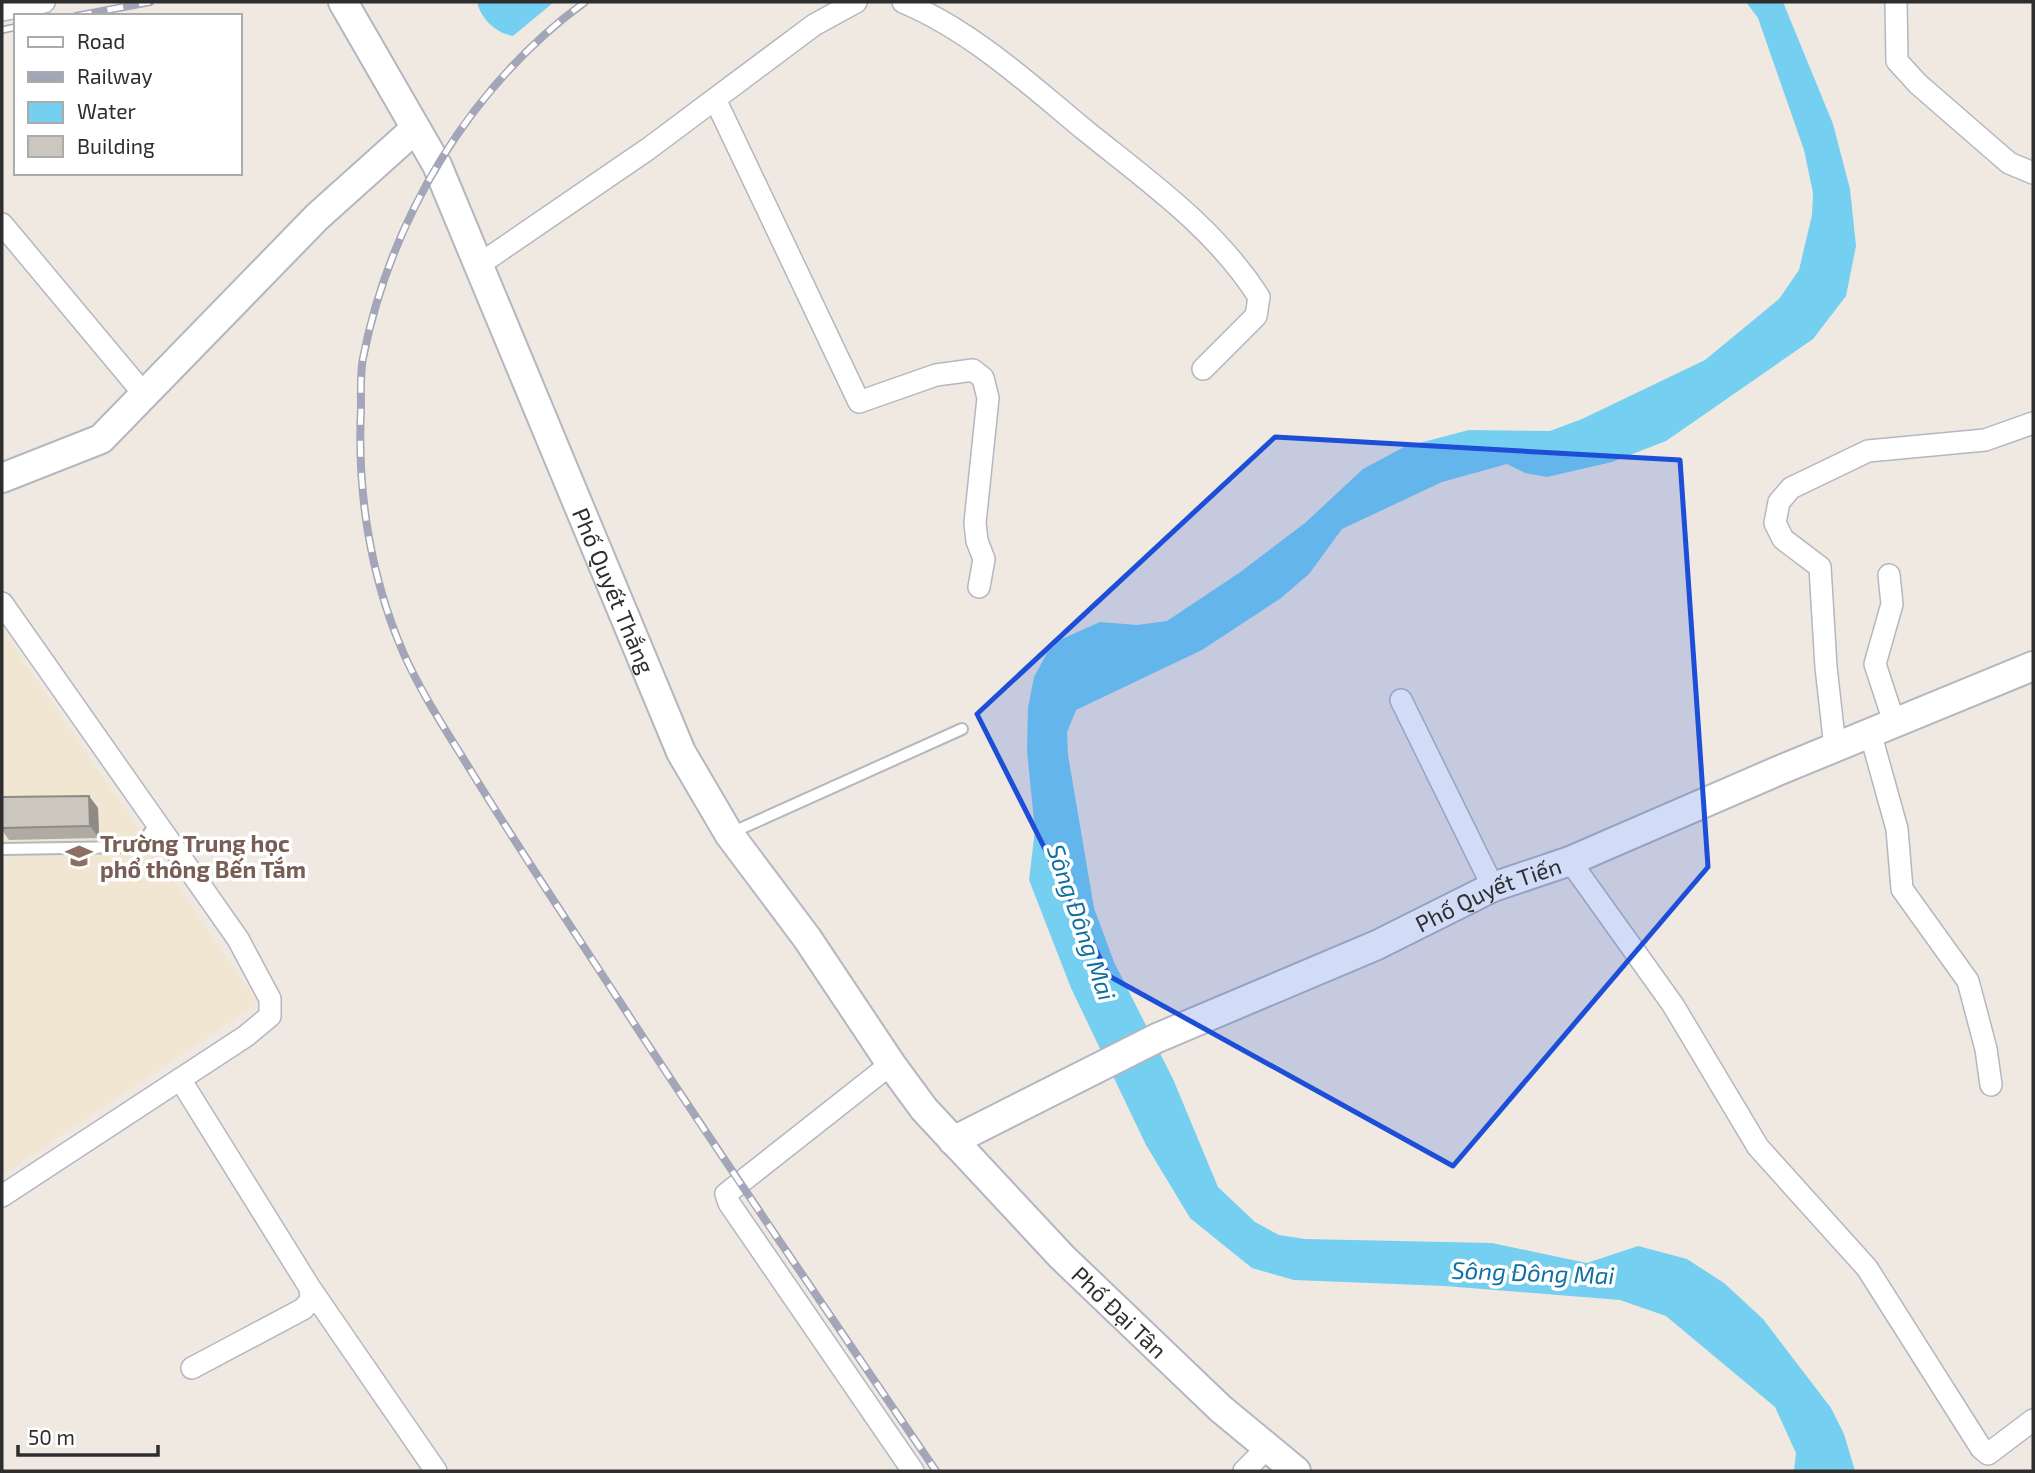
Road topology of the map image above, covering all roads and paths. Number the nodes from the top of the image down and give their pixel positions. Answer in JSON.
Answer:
{"nodes":[{"id":1,"x":44,"y":2,"type":"edge"},
{"id":2,"x":343,"y":2,"type":"edge"},
{"id":3,"x":856,"y":2,"type":"edge"},
{"id":4,"x":903,"y":2,"type":"edge"},
{"id":5,"x":1896,"y":2,"type":"edge"},
{"id":6,"x":2,"y":10,"type":"edge"},
{"id":7,"x":715,"y":99,"type":"junction"},
{"id":8,"x":415,"y":129,"type":"junction"},
{"id":9,"x":2033,"y":173,"type":"edge"},
{"id":10,"x":2,"y":224,"type":"edge"},
{"id":11,"x":480,"y":264,"type":"junction"},
{"id":12,"x":1203,"y":369,"type":"dead end"},
{"id":13,"x":144,"y":394,"type":"junction"},
{"id":14,"x":2033,"y":423,"type":"edge"},
{"id":15,"x":2,"y":478,"type":"edge"},
{"id":16,"x":1889,"y":575,"type":"dead end"},
{"id":17,"x":979,"y":587,"type":"dead end"},
{"id":18,"x":2,"y":603,"type":"edge"},
{"id":19,"x":2033,"y":666,"type":"edge"},
{"id":20,"x":1401,"y":700,"type":"dead end"},
{"id":21,"x":1882,"y":727,"type":"junction"},
{"id":22,"x":962,"y":729,"type":"dead end"},
{"id":23,"x":1835,"y":747,"type":"junction"},
{"id":24,"x":156,"y":823,"type":"junction"},
{"id":25,"x":729,"y":834,"type":"junction"},
{"id":26,"x":2,"y":849,"type":"edge"},
{"id":27,"x":1570,"y":861,"type":"junction"},
{"id":28,"x":1493,"y":887,"type":"junction"},
{"id":29,"x":891,"y":1064,"type":"junction"},
{"id":30,"x":180,"y":1079,"type":"junction"},
{"id":31,"x":1991,"y":1085,"type":"dead end"},
{"id":32,"x":953,"y":1141,"type":"junction"},
{"id":33,"x":2,"y":1196,"type":"edge"},
{"id":34,"x":310,"y":1289,"type":"junction"},
{"id":35,"x":192,"y":1368,"type":"dead end"},
{"id":36,"x":2033,"y":1420,"type":"edge"},
{"id":37,"x":1267,"y":1448,"type":"junction"},
{"id":38,"x":436,"y":1471,"type":"edge"},
{"id":39,"x":913,"y":1471,"type":"edge"},
{"id":40,"x":1244,"y":1471,"type":"edge"},
{"id":41,"x":1296,"y":1471,"type":"edge"}],
"edges":[{"from":1,"to":6,"type":"street"},
{"from":2,"to":8,"type":"main road","name":"Phố Quyết Thắng"},
{"from":3,"to":7,"type":"street"},
{"from":4,"to":12,"type":"street"},
{"from":5,"to":9,"type":"street"},
{"from":7,"to":11,"type":"street"},
{"from":7,"to":17,"type":"street"},
{"from":8,"to":11,"type":"main road","name":"Phố Quyết Thắng"},
{"from":8,"to":13,"type":"main road"},
{"from":10,"to":13,"type":"street"},
{"from":11,"to":25,"type":"main road","name":"Phố Quyết Thắng"},
{"from":13,"to":15,"type":"main road"},
{"from":14,"to":23,"type":"street"},
{"from":16,"to":21,"type":"street"},
{"from":18,"to":24,"type":"street"},
{"from":19,"to":21,"type":"main road","name":"Phố Quyết Tiến"},
{"from":20,"to":28,"type":"street"},
{"from":21,"to":23,"type":"main road","name":"Phố Quyết Tiến"},
{"from":21,"to":31,"type":"street"},
{"from":22,"to":25,"type":"lane"},
{"from":23,"to":27,"type":"main road","name":"Phố Quyết Tiến"},
{"from":24,"to":26,"type":"lane"},
{"from":24,"to":30,"type":"street"},
{"from":25,"to":29,"type":"main road","name":"Phố Quyết Thắng"},
{"from":27,"to":28,"type":"main road","name":"Phố Quyết Tiến"},
{"from":27,"to":36,"type":"street"},
{"from":28,"to":32,"type":"main road","name":"Phố Quyết Tiến"},
{"from":29,"to":32,"type":"main road","name":"Phố Quyết Thắng"},
{"from":29,"to":39,"type":"street"},
{"from":30,"to":33,"type":"street"},
{"from":30,"to":34,"type":"street"},
{"from":32,"to":37,"type":"main road","name":"Phố Đại Tân"},
{"from":34,"to":35,"type":"street"},
{"from":34,"to":38,"type":"street"},
{"from":37,"to":40,"type":"street"},
{"from":37,"to":41,"type":"main road","name":"Phố Đại Tân"}]}
